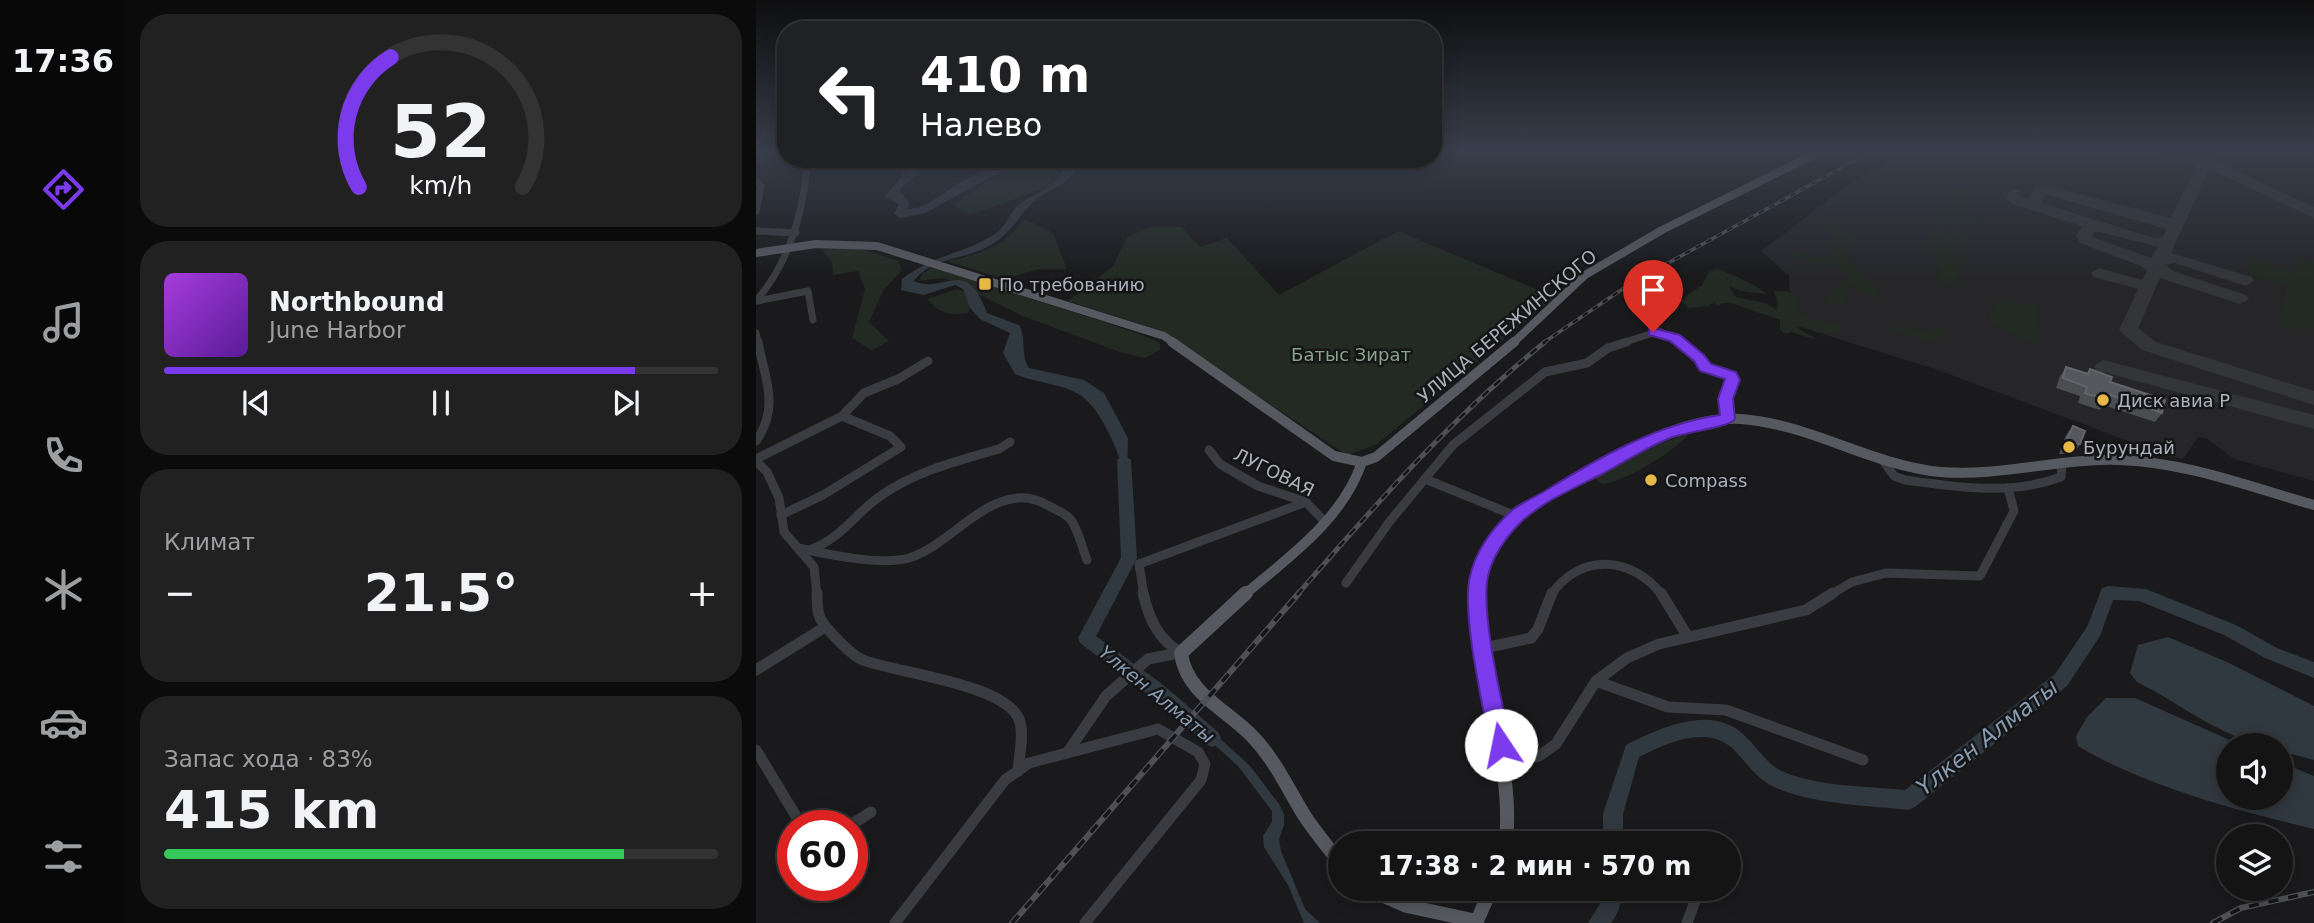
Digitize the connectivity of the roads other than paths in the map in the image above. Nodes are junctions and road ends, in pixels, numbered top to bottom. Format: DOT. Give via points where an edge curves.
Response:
graph roads {
  1 [pos="760,193"];
  2 [pos="802,193"];
  3 [pos="1735,193"];
  4 [pos="756,211"];
  5 [pos="756,231"];
  6 [pos="796,233"];
  7 [pos="791,246"];
  8 [pos="756,253"];
  9 [pos="757,299"];
  10 [pos="813,320"];
  11 [pos="756,333"];
  12 [pos="757,345"];
  13 [pos="928,361"];
  14 [pos="842,416"];
  15 [pos="1728,419"];
  16 [pos="756,440"];
  17 [pos="1010,442"];
  18 [pos="1209,450"];
  19 [pos="1882,459"];
  20 [pos="756,460"];
  21 [pos="1362,462"];
  22 [pos="2062,464"];
  23 [pos="1424,479"];
  24 [pos="2008,488"];
  25 [pos="1306,502"];
  26 [pos="2314,505"];
  27 [pos="780,515"];
  28 [pos="1516,516"];
  29 [pos="1325,522"];
  30 [pos="798,548"];
  31 [pos="812,549"];
  32 [pos="1087,560"];
  33 [pos="1346,583"];
  34 [pos="825,627"];
  35 [pos="1688,637"];
  36 [pos="1483,648"];
  37 [pos="1181,653"];
  38 [pos="757,667"];
  39 [pos="1597,681"];
  40 [pos="756,750"];
  41 [pos="1067,753"];
  42 [pos="1863,760"];
  43 [pos="1505,763"];
  44 [pos="1018,771"];
  45 [pos="792,810"];
  46 [pos="871,812"];
  47 [pos="868,814"];
  48 [pos="1508,831"];
  49 [pos="1328,848"];
  50 [pos="1393,901"];
  51 [pos="1486,901"];
  52 [pos="1695,901"];
  53 [pos="1477,922"];
  54 [pos="895,923"];
  55 [pos="1085,923"];
  56 [pos="1687,923"];
  1 -- 4 [label="street"];
  2 -- 6 [label="street"];
  3 -- 21 [label="main road, УЛИЦА БЕРЕЖИНСКОГО" via="1595,268 1496,359 1376,457"];
  5 -- 6 [label="street"];
  6 -- 7 [label="street"];
  7 -- 8 [label="main road"];
  7 -- 9 [label="street"];
  7 -- 21 [label="main road" via="849,241 877,246 1134,324 1185,348 1334,456"];
  9 -- 10 [label="street" via="808,291"];
  11 -- 12 [label="street"];
  12 -- 16 [label="street" via="771,406 768,424"];
  13 -- 14 [label="street" via="864,393"];
  14 -- 20 [label="street"];
  14 -- 27 [label="street" via="890,436 901,447 823,495"];
  15 -- 19 [label="main road" via="1777,426"];
  15 -- 23 [label="street" via="1725,399 1731,376 1706,367 1675,338 1653,332 1608,348 1587,363 1545,372 1454,445"];
  15 -- 28 [label="main road" via="1664,434"];
  17 -- 31 [label="street" via="920,472 877,498 842,536"];
  18 -- 25 [label="street, ЛУГОВАЯ" via="1220,464 1258,486"];
  19 -- 22 [label="main road" via="1962,473"];
  19 -- 24 [label="street" via="1888,470 1905,480 1983,490"];
  20 -- 27 [label="street" via="779,498"];
  21 -- 29 [label="main road" via="1361,477 1340,509"];
  22 -- 24 [label="street" via="2061,477 2050,482"];
  22 -- 26 [label="main road" via="2151,463"];
  23 -- 28 [label="street"];
  23 -- 33 [label="street"];
  24 -- 35 [label="street" via="2014,510 1980,576 1886,573 1852,582 1806,610"];
  25 -- 29 [label="street, ЛУГОВАЯ"];
  25 -- 37 [label="street" via="1139,564 1151,620 1164,643"];
  27 -- 30 [label="street" via="783,532"];
  28 -- 36 [label="main road" via="1490,545 1479,577"];
  29 -- 37 [label="main road"];
  30 -- 31 [label="street"];
  30 -- 34 [label="street" via="814,567 819,614"];
  31 -- 32 [label="street" via="848,558 907,559 985,509 1024,495 1071,519"];
  34 -- 38 [label="street"];
  34 -- 44 [label="street" via="860,660 991,696 1010,708 1020,722"];
  35 -- 36 [label="street" via="1652,582 1621,564 1594,561 1552,591 1535,634 1525,641"];
  35 -- 39 [label="street" via="1627,658"];
  36 -- 43 [label="main road"];
  37 -- 41 [label="street" via="1148,659 1106,696"];
  37 -- 49 [label="main road" via="1184,671 1195,686 1263,748"];
  39 -- 42 [label="street" via="1668,707 1726,709"];
  39 -- 43 [label="street" via="1556,744 1539,756"];
  40 -- 45 [label="street"];
  41 -- 44 [label="street" via="1029,763"];
  41 -- 55 [label="street" via="1158,729 1198,752 1205,764 1201,780"];
  43 -- 48 [label="main road"];
  44 -- 54 [label="street" via="1005,780"];
  46 -- 47 [label="street"];
  50 -- 53 [label="main road"];
  51 -- 53 [label="main road"];
  52 -- 56 [label="street"];
}
